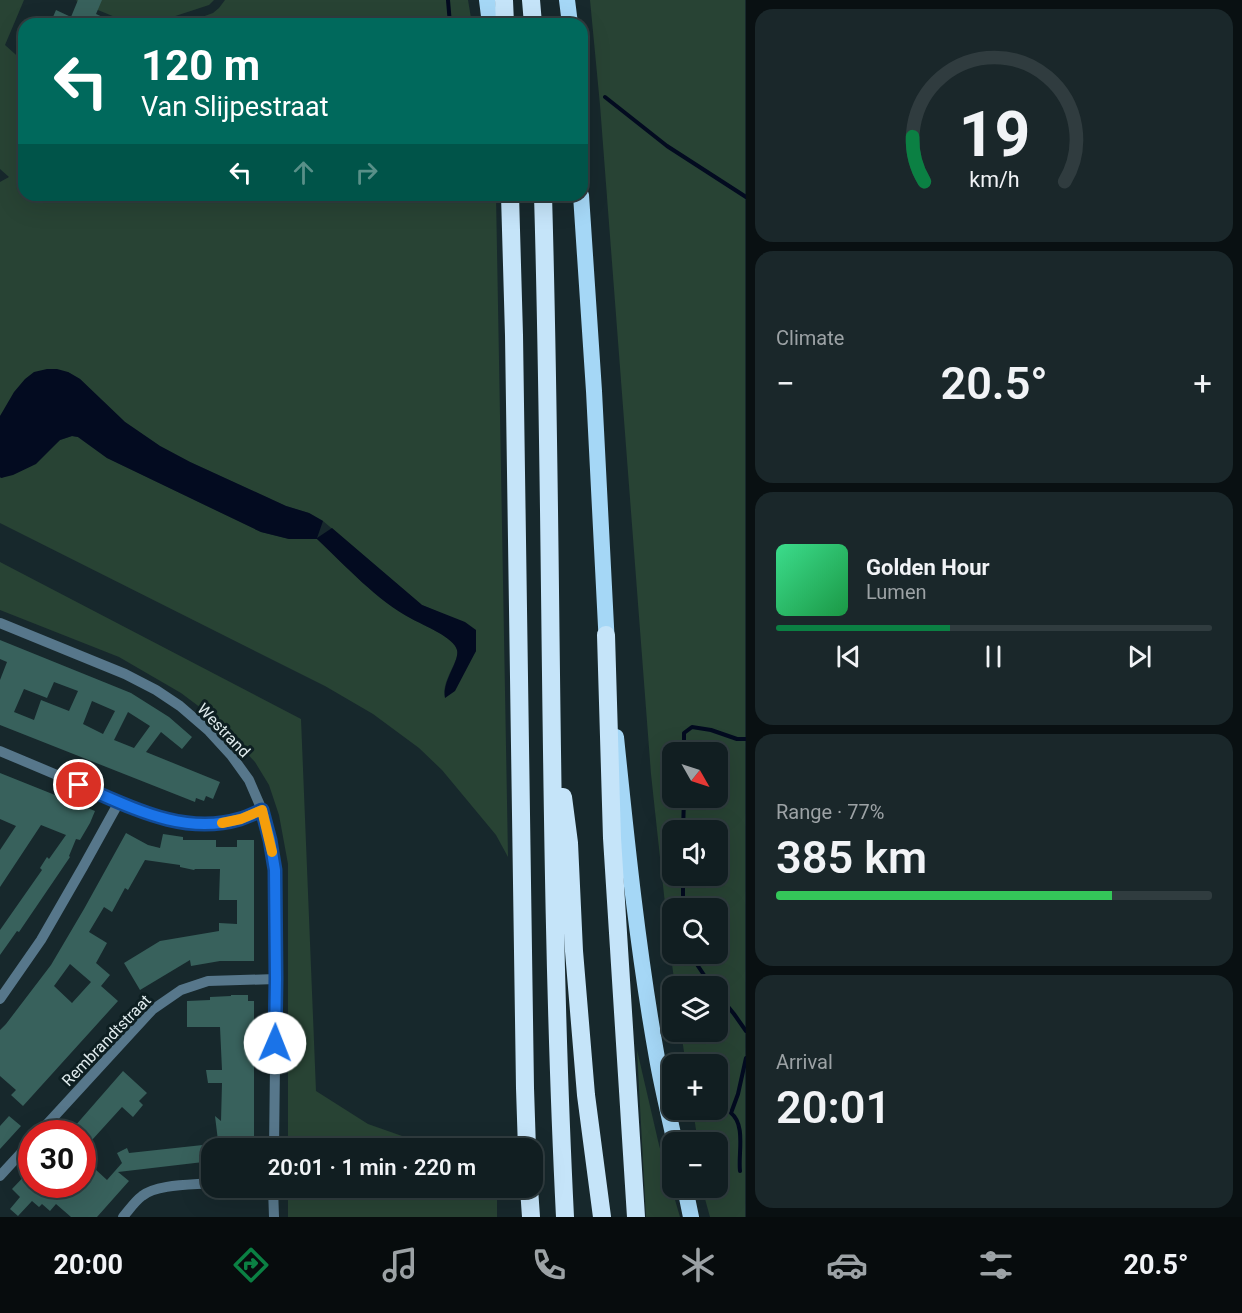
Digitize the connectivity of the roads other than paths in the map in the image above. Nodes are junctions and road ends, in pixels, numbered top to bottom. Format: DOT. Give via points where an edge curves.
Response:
graph roads {
  1 [pos="488,0"];
  2 [pos="504,0"];
  3 [pos="531,0"];
  4 [pos="567,0"];
  5 [pos="490,18"];
  6 [pos="505,18"];
  7 [pos="532,18"];
  8 [pos="569,18"];
  9 [pos="510,201"];
  10 [pos="543,201"];
  11 [pos="581,201"];
  12 [pos="0,623"];
  13 [pos="606,635"];
  14 [pos="552,706"];
  15 [pos="0,751"];
  16 [pos="119,802"];
  17 [pos="262,810"];
  18 [pos="276,979"];
  19 [pos="0,999"];
  20 [pos="51,1120"];
  21 [pos="673,1132"];
  22 [pos="274,1138"];
  23 [pos="527,1138"];
  24 [pos="18,1156"];
  25 [pos="0,1176"];
  26 [pos="201,1184"];
  27 [pos="273,1198"];
  28 [pos="530,1198"];
  29 [pos="687,1198"];
  30 [pos="123,1217"];
  31 [pos="274,1217"];
  32 [pos="531,1217"];
  33 [pos="565,1217"];
  34 [pos="602,1217"];
  35 [pos="636,1217"];
  36 [pos="691,1217"];
  1 -- 5 [label="highway"];
  2 -- 6 [label="highway"];
  3 -- 7 [label="highway"];
  4 -- 8 [label="highway"];
  9 -- 23 [label="highway"];
  10 -- 14 [label="highway"];
  11 -- 13 [label="highway"];
  12 -- 17 [label="street, Westrand" via="125,674 180,706 231,755 249,780"];
  13 -- 21 [label="highway" via="639,944"];
  13 -- 35 [label="highway" via="612,838"];
  14 -- 33 [label="highway"];
  14 -- 34 [label="highway" via="569,843 586,1095"];
  15 -- 16 [label="street"];
  16 -- 17 [label="street" via="174,822 195,824 241,819"];
  16 -- 19 [label="street" via="40,940"];
  17 -- 18 [label="street, Westrand" via="275,870"];
  18 -- 20 [label="street, Rembrandtstraat" via="208,981 181,990 152,1010"];
  18 -- 22 [label="street, Westrand"];
  24 -- 25 [label="street"];
  26 -- 30 [label="street" via="154,1190 142,1196"];
  27 -- 31 [label="street"];
  28 -- 32 [label="highway"];
  29 -- 36 [label="highway"];
}
